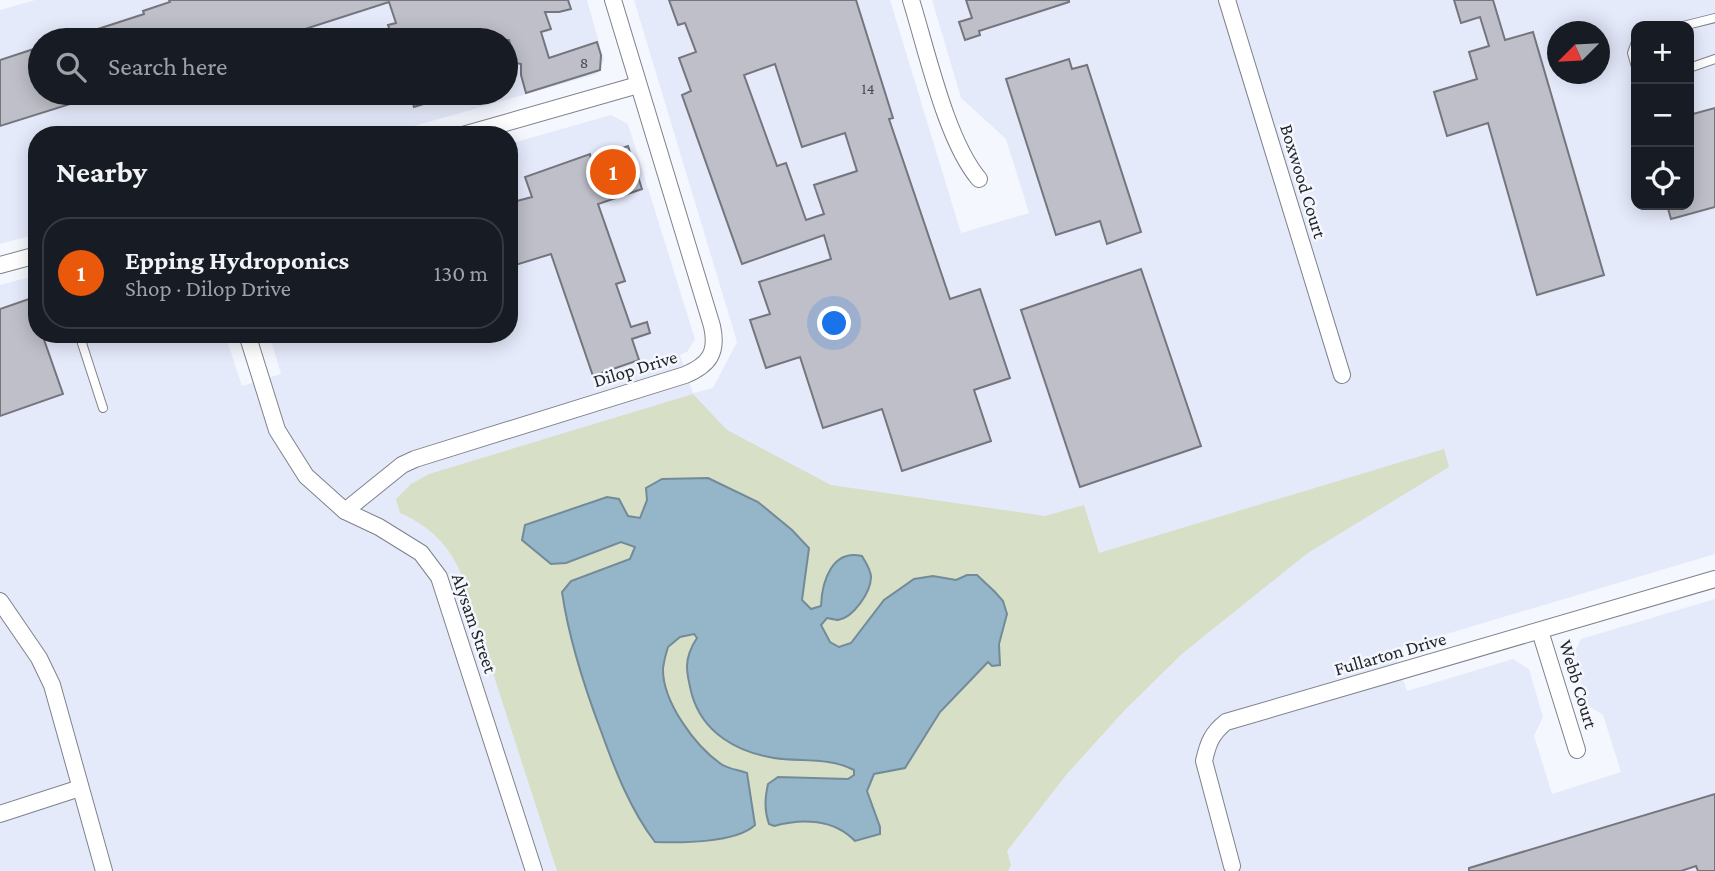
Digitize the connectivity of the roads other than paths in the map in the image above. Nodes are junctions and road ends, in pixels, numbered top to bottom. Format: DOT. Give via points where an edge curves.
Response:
graph roads {
  1 [pos="613,0"];
  2 [pos="911,0"];
  3 [pos="1227,0"];
  4 [pos="1715,18"];
  5 [pos="1694,23"];
  6 [pos="1715,60"];
  7 [pos="1694,66"];
  8 [pos="638,85"];
  9 [pos="494,126"];
  10 [pos="979,179"];
  11 [pos="28,257"];
  12 [pos="0,265"];
  13 [pos="82,343"];
  14 [pos="250,343"];
  15 [pos="1342,375"];
  16 [pos="103,408"];
  17 [pos="345,511"];
  18 [pos="1715,579"];
  19 [pos="0,601"];
  20 [pos="1540,631"];
  21 [pos="1577,750"];
  22 [pos="80,788"];
  23 [pos="0,814"];
  24 [pos="1232,866"];
  25 [pos="104,871"];
  26 [pos="534,871"];
  1 -- 8 [label="street, Dilop Drive"];
  2 -- 10 [label="street" via="956,141"];
  3 -- 15 [label="street, Boxwood Court"];
  4 -- 5 [label="lane"];
  6 -- 7 [label="lane"];
  8 -- 9 [label="street"];
  8 -- 17 [label="street, Dilop Drive" via="712,326 714,346 706,364 685,375 415,458"];
  11 -- 12 [label="street"];
  13 -- 16 [label="lane"];
  14 -- 17 [label="street, Alysam Street" via="277,430 306,476"];
  17 -- 26 [label="street, Alysam Street" via="421,553 439,577"];
  18 -- 20 [label="street, Fullarton Drive"];
  19 -- 22 [label="street" via="52,685"];
  20 -- 21 [label="street, Webb Court"];
  20 -- 24 [label="street, Fullarton Drive" via="1226,722 1214,732 1204,761"];
  22 -- 23 [label="street"];
  22 -- 25 [label="street"];
}
